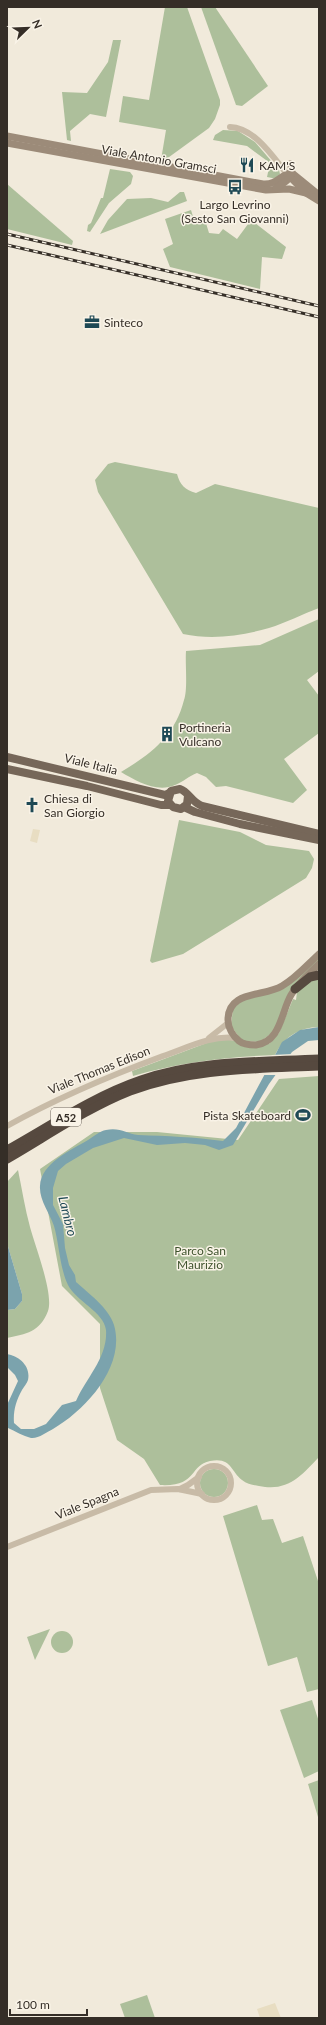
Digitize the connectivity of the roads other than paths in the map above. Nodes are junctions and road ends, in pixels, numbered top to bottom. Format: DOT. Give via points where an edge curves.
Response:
graph roads {
  1 [pos="230,127"];
  2 [pos="7,136"];
  3 [pos="7,143"];
  4 [pos="290,164"];
  5 [pos="290,175"];
  6 [pos="266,190"];
  7 [pos="306,193"];
  8 [pos="319,194"];
  9 [pos="319,201"];
  10 [pos="7,757"];
  11 [pos="7,769"];
  12 [pos="169,793"];
  13 [pos="188,796"];
  14 [pos="170,805"];
  15 [pos="184,807"];
  16 [pos="319,834"];
  17 [pos="305,839"];
  18 [pos="319,840"];
  19 [pos="319,844"];
  20 [pos="319,954"];
  21 [pos="319,964"];
  22 [pos="319,975"];
  23 [pos="295,989"];
  24 [pos="228,1023"];
  25 [pos="236,1038"];
  26 [pos="203,1041"];
  27 [pos="319,1055"];
  28 [pos="319,1059"];
  29 [pos="292,1062"];
  30 [pos="260,1064"];
  31 [pos="319,1068"];
  32 [pos="132,1087"];
  33 [pos="7,1126"];
  34 [pos="7,1150"];
  35 [pos="7,1159"];
  36 [pos="199,1477"];
  37 [pos="178,1490"];
  38 [pos="202,1494"];
  39 [pos="7,1548"];
  1 -- 5 [label="street" via="241,129 259,142"];
  2 -- 5 [label="main road, Viale Antonio Gramsci" via="263,184 274,183"];
  3 -- 6 [label="main road, Viale Antonio Gramsci"];
  4 -- 5 [label="main road"];
  5 -- 6 [label="main road" via="277,187"];
  5 -- 7 [label="main road, Viale Antonio Gramsci"];
  5 -- 8 [label="main road"];
  6 -- 7 [label="main road, Viale Antonio Gramsci" via="289,188"];
  7 -- 9 [label="main road, Viale Antonio Gramsci"];
  10 -- 12 [label="main road, Viale Italia" via="165,795"];
  11 -- 14 [label="main road, Viale Italia"];
  12 -- 13 [label="main road, Viale Italia" via="180,788"];
  12 -- 14 [label="main road"];
  13 -- 15 [label="main road" via="188,802"];
  13 -- 16 [label="main road, Viale Italia" via="202,806"];
  14 -- 15 [label="main road, Viale Italia" via="177,809"];
  15 -- 17 [label="main road, Viale Italia" via="240,824"];
  17 -- 18 [label="main road, Viale Italia"];
  17 -- 19 [label="main road"];
  20 -- 24 [label="main road" via="281,987 237,1001 230,1010"];
  21 -- 23 [label="main road"];
  22 -- 23 [label="highway" via="305,980"];
  23 -- 25 [label="main road" via="272,1037 254,1045"];
  24 -- 25 [label="main road"];
  24 -- 26 [label="street, Viale Thomas Edison" via="215,1035"];
  25 -- 26 [label="street, Viale Thomas Edison" via="224,1037"];
  26 -- 33 [label="street, Viale Thomas Edison" via="50,1102"];
  27 -- 29 [label="highway"];
  28 -- 29 [label="highway, A52"];
  29 -- 30 [label="highway, A52"];
  29 -- 31 [label="highway"];
  30 -- 32 [label="highway, A52" via="192,1074"];
  30 -- 32 [label="highway, A52" via="225,1064 178,1070"];
  32 -- 34 [label="highway, A52" via="94,1101"];
  32 -- 35 [label="highway, A52"];
  36 -- 37 [label="street, Viale Spagna"];
  36 -- 38 [label="street" via="198,1485"];
  36 -- 38 [label="street" via="207,1468 217,1466 227,1472 231,1481 229,1492 220,1499 208,1498"];
  37 -- 38 [label="street, Viale Spagna"];
  37 -- 39 [label="street, Viale Spagna" via="144,1492"];
}
